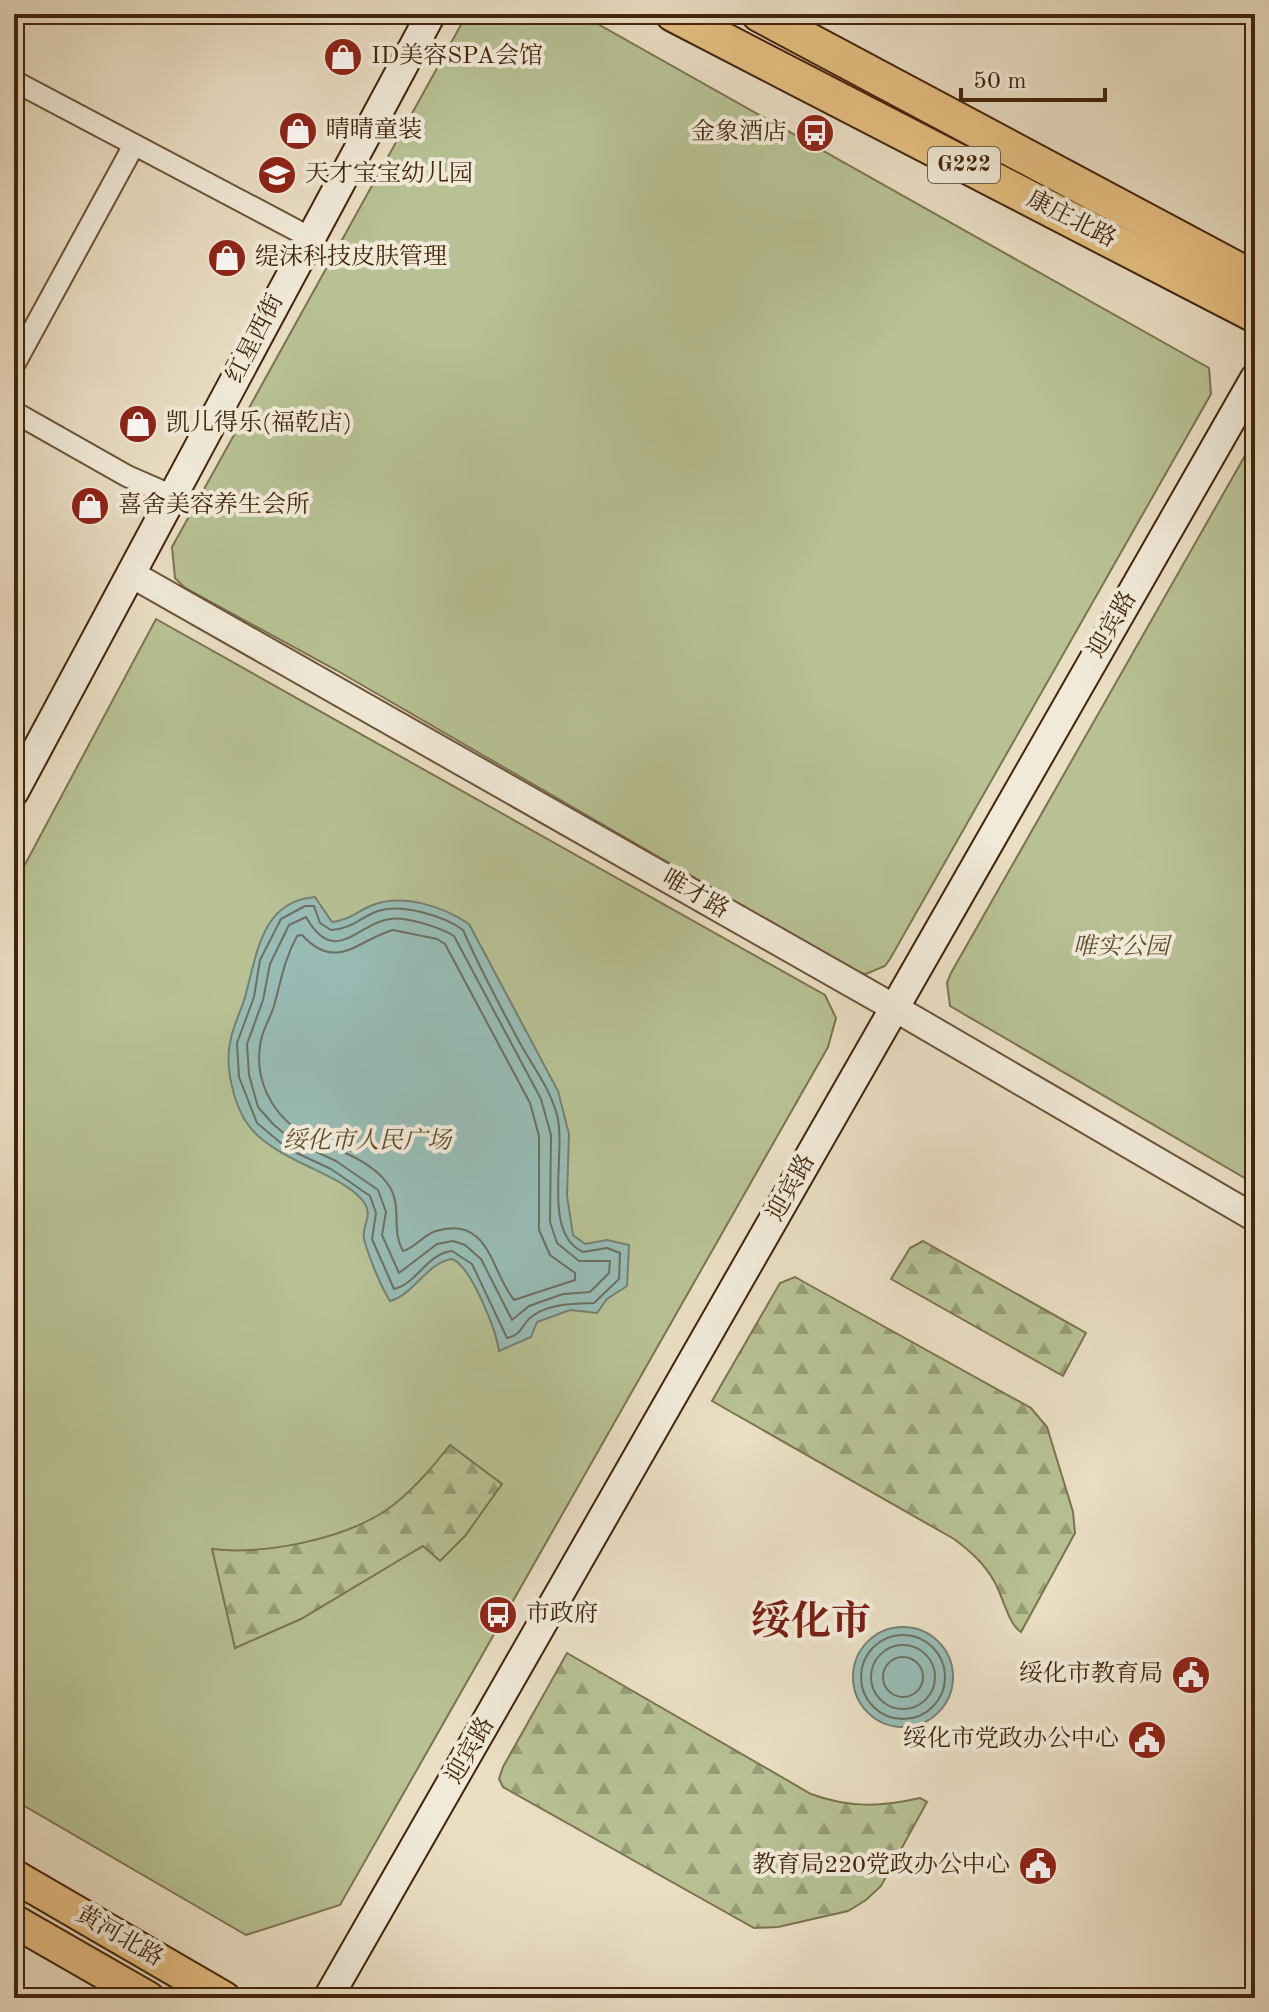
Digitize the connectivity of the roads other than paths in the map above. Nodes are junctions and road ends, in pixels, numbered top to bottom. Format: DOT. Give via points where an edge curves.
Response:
graph roads {
  1 [pos="431,14"];
  2 [pos="673,14"];
  3 [pos="759,14"];
  4 [pos="19,83"];
  5 [pos="14,104"];
  6 [pos="134,145"];
  7 [pos="309,237"];
  8 [pos="1255,279"];
  9 [pos="1255,315"];
  10 [pos="14,365"];
  11 [pos="1255,378"];
  12 [pos="14,412"];
  13 [pos="175,497"];
  14 [pos="133,575"];
  15 [pos="14,792"];
  16 [pos="893,1007"];
  17 [pos="1255,1218"];
  18 [pos="14,1876"];
  19 [pos="14,1921"];
  20 [pos="148,1998"];
  21 [pos="224,1998"];
  22 [pos="328,1998"];
  1 -- 7 [label="main road, 红星西街"];
  2 -- 9 [label="highway, 康庄北路 / G222"];
  3 -- 8 [label="highway, 康庄北路 / G222"];
  4 -- 5 [label="street"];
  4 -- 6 [label="street"];
  6 -- 7 [label="street"];
  6 -- 10 [label="street"];
  7 -- 13 [label="main road, 红星西街"];
  11 -- 16 [label="main road, 迎宾路"];
  12 -- 13 [label="street"];
  13 -- 14 [label="main road, 红星西街"];
  14 -- 15 [label="main road, 红星西街"];
  14 -- 16 [label="street, 唯才路"];
  16 -- 17 [label="street, 唯才路"];
  16 -- 22 [label="main road, 迎宾路"];
  18 -- 21 [label="main road, 黄河北路"];
  19 -- 20 [label="main road, 黄河北路"];
}
